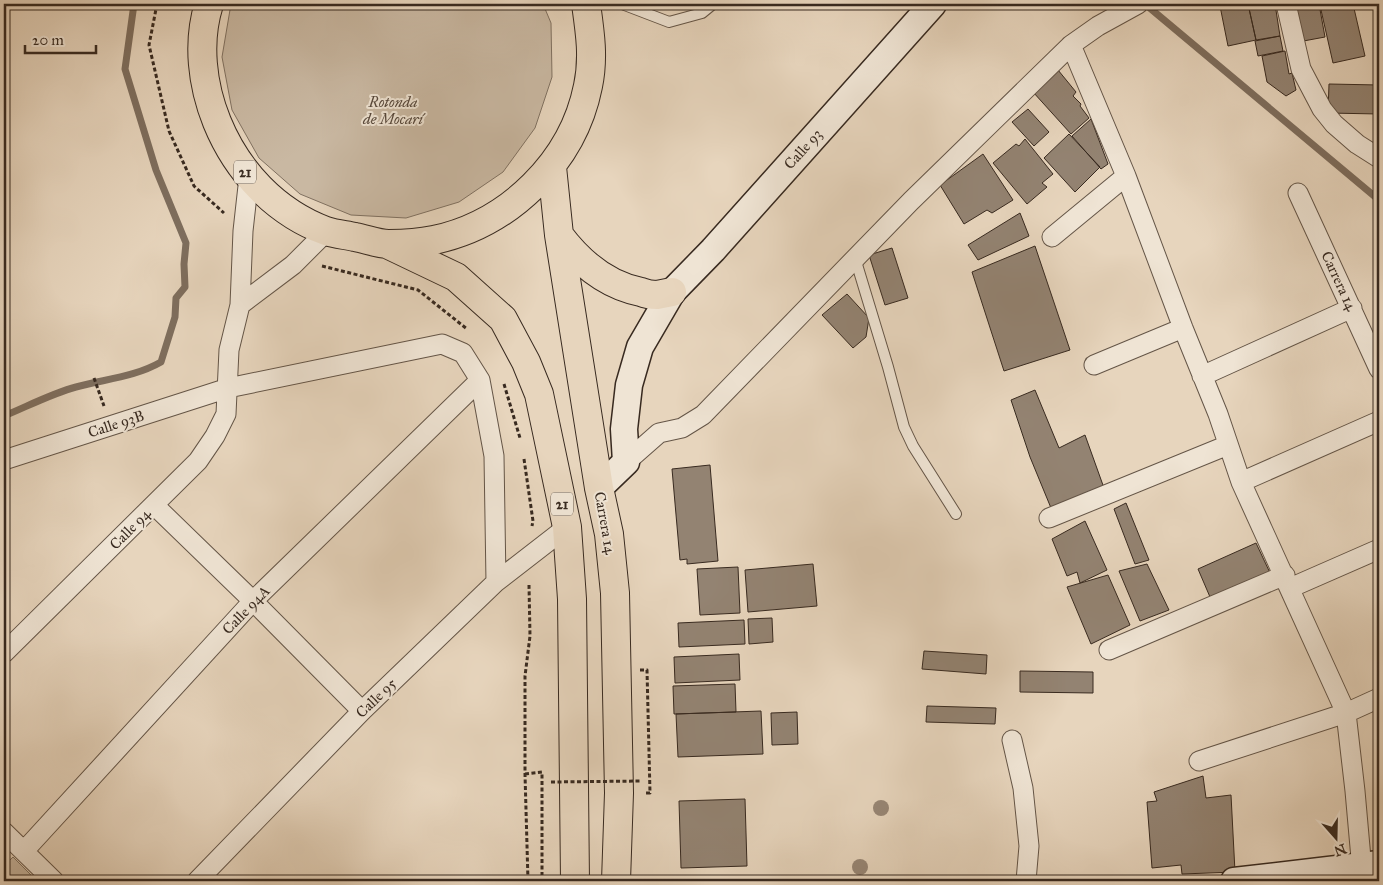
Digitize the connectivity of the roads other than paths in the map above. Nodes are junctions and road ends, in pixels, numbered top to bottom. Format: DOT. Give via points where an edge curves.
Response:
graph roads {
  1 [pos="586,4"];
  2 [pos="622,4"];
  3 [pos="712,4"];
  4 [pos="932,4"];
  5 [pos="1136,4"];
  6 [pos="1286,4"];
  7 [pos="206,9"];
  8 [pos="1070,45"];
  9 [pos="1379,158"];
  10 [pos="552,167"];
  11 [pos="1126,176"];
  12 [pos="249,177"];
  13 [pos="1298,193"];
  14 [pos="327,231"];
  15 [pos="559,235"];
  16 [pos="1052,237"];
  17 [pos="387,244"];
  18 [pos="855,258"];
  19 [pos="672,292"];
  20 [pos="240,305"];
  21 [pos="1352,308"];
  22 [pos="1183,328"];
  23 [pos="1094,365"];
  24 [pos="1379,367"];
  25 [pos="1202,376"];
  26 [pos="480,380"];
  27 [pos="228,388"];
  28 [pos="1379,421"];
  29 [pos="1228,445"];
  30 [pos="4,460"];
  31 [pos="626,462"];
  32 [pos="1241,482"];
  33 [pos="599,488"];
  34 [pos="154,505"];
  35 [pos="956,514"];
  36 [pos="1049,518"];
  37 [pos="567,527"];
  38 [pos="1379,549"];
  39 [pos="496,582"];
  40 [pos="1287,582"];
  41 [pos="253,601"];
  42 [pos="1109,650"];
  43 [pos="4,654"];
  44 [pos="1379,698"];
  45 [pos="362,711"];
  46 [pos="1346,713"];
  47 [pos="1012,740"];
  48 [pos="1199,761"];
  49 [pos="4,832"];
  50 [pos="24,851"];
  51 [pos="1368,870"];
  52 [pos="54,881"];
  53 [pos="197,881"];
  54 [pos="575,881"];
  55 [pos="616,881"];
  56 [pos="1026,881"];
  57 [pos="1234,881"];
  1 -- 10 [label="highway, 21" via="592,42 588,86 574,129"];
  2 -- 3 [label="lane" via="669,22 702,13"];
  4 -- 19 [label="street, Calle 93"];
  5 -- 8 [label="street"];
  6 -- 9 [label="street" via="1301,70 1322,109 1357,144"];
  7 -- 12 [label="highway, 21" via="202,61 209,103 225,142"];
  8 -- 11 [label="street"];
  8 -- 18 [label="street"];
  10 -- 15 [label="highway, Carrera 14"];
  10 -- 17 [label="highway, 21" via="518,201 478,226 434,240"];
  11 -- 16 [label="street"];
  11 -- 22 [label="street"];
  12 -- 14 [label="highway, 21" via="278,204"];
  12 -- 20 [label="street, Calle 94"];
  13 -- 21 [label="street, Carrera 14"];
  14 -- 17 [label="highway, 21"];
  14 -- 20 [label="street" via="293,264"];
  15 -- 19 [label="highway" via="590,270 610,282 632,291 655,295"];
  15 -- 33 [label="highway, Carrera 14"];
  17 -- 37 [label="highway, 21" via="456,277 503,319 526,362 538,394"];
  18 -- 31 [label="street" via="703,415 682,428 659,434"];
  18 -- 35 [label="lane" via="904,427"];
  19 -- 31 [label="street, Calle 93" via="640,347 629,385 624,429"];
  20 -- 27 [label="street, Calle 94" via="229,350"];
  21 -- 24 [label="street, Carrera 14"];
  21 -- 25 [label="street"];
  22 -- 23 [label="street"];
  22 -- 25 [label="street"];
  25 -- 29 [label="street"];
  26 -- 27 [label="street, Calle 93B" via="463,353 442,344"];
  26 -- 39 [label="street" via="494,456"];
  26 -- 41 [label="street, Calle 94A"];
  27 -- 30 [label="street, Calle 93B"];
  27 -- 34 [label="street, Calle 94" via="226,414 215,436 198,461"];
  28 -- 32 [label="street"];
  29 -- 32 [label="street"];
  29 -- 36 [label="street"];
  31 -- 33 [label="street"];
  32 -- 40 [label="street"];
  33 -- 55 [label="highway, Carrera 14" via="609,534 615,594 619,793"];
  34 -- 41 [label="street"];
  34 -- 43 [label="street, Calle 94"];
  37 -- 39 [label="street, Calle 95"];
  37 -- 54 [label="highway, 21" via="572,599"];
  38 -- 40 [label="street"];
  39 -- 45 [label="street, Calle 95"];
  40 -- 42 [label="street"];
  40 -- 46 [label="street"];
  41 -- 45 [label="street"];
  41 -- 50 [label="street, Calle 94A"];
  44 -- 46 [label="street"];
  45 -- 53 [label="street, Calle 95"];
  46 -- 48 [label="street"];
  46 -- 51 [label="street"];
  47 -- 56 [label="street" via="1023,788 1029,846"];
  49 -- 50 [label="street"];
  50 -- 52 [label="street"];
  51 -- 57 [label="street"];
}
